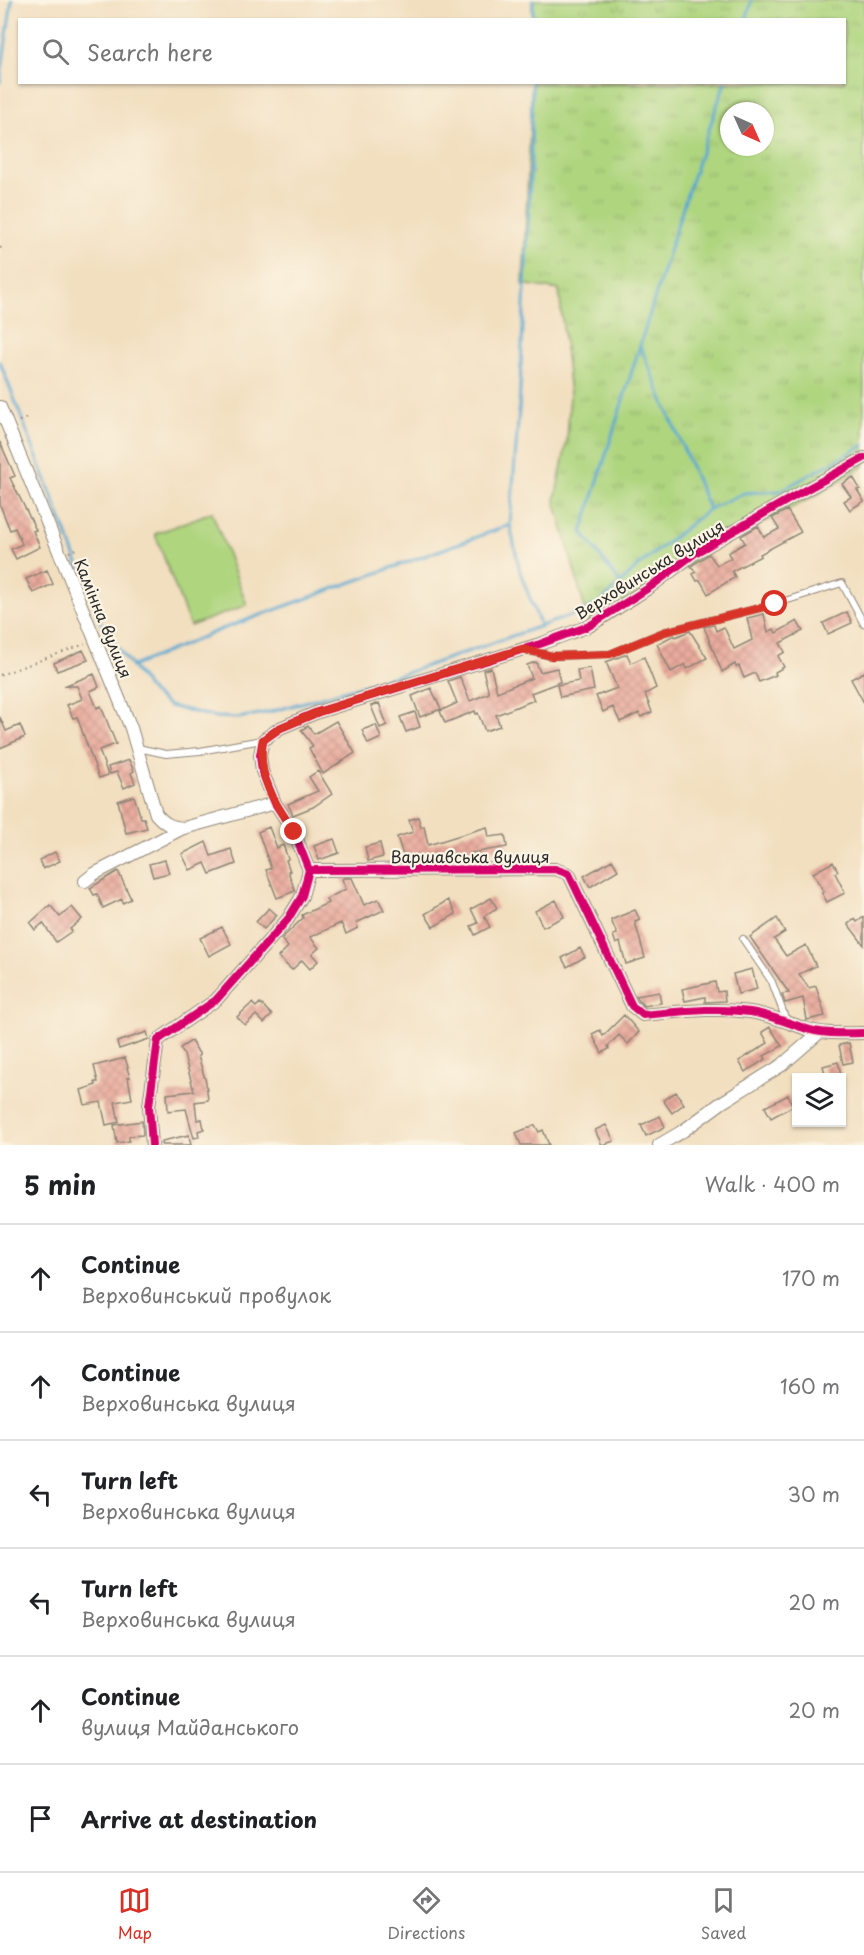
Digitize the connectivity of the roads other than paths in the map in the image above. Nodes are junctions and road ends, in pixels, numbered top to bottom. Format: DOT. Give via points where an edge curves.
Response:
graph roads {
  1 [pos="0,407"];
  2 [pos="864,458"];
  3 [pos="864,624"];
  4 [pos="522,649"];
  5 [pos="263,740"];
  6 [pos="138,748"];
  7 [pos="275,803"];
  8 [pos="184,828"];
  9 [pos="309,870"];
  10 [pos="84,881"];
  11 [pos="743,939"];
  12 [pos="786,1021"];
  13 [pos="820,1032"];
  14 [pos="864,1033"];
  15 [pos="676,1141"];
  16 [pos="152,1145"];
  17 [pos="659,1145"];
  1 -- 6 [label="street, Камінна вулиця"];
  2 -- 4 [label="street, Верховинська вулиця" via="695,553 589,626"];
  3 -- 4 [label="lane" via="842,582 775,604 664,632 610,654 552,656"];
  4 -- 5 [label="street, Верховинська вулиця" via="318,712"];
  5 -- 6 [label="lane" via="166,754"];
  5 -- 7 [label="street" via="262,771"];
  6 -- 8 [label="street, Камінна вулиця" via="156,814 164,824"];
  7 -- 8 [label="street"];
  7 -- 9 [label="street" via="294,832"];
  8 -- 10 [label="street"];
  9 -- 12 [label="street, Варшавська вулиця" via="555,869 569,874 632,1006 643,1015 720,1008"];
  9 -- 16 [label="street" via="302,896 288,919 254,960 216,1000 158,1040 149,1106"];
  11 -- 12 [label="lane" via="772,981"];
  12 -- 13 [label="street, Варшавська вулиця"];
  13 -- 14 [label="street, Варшавська вулиця"];
  13 -- 15 [label="street" via="782,1065 721,1103"];
  15 -- 17 [label="street"];
}
